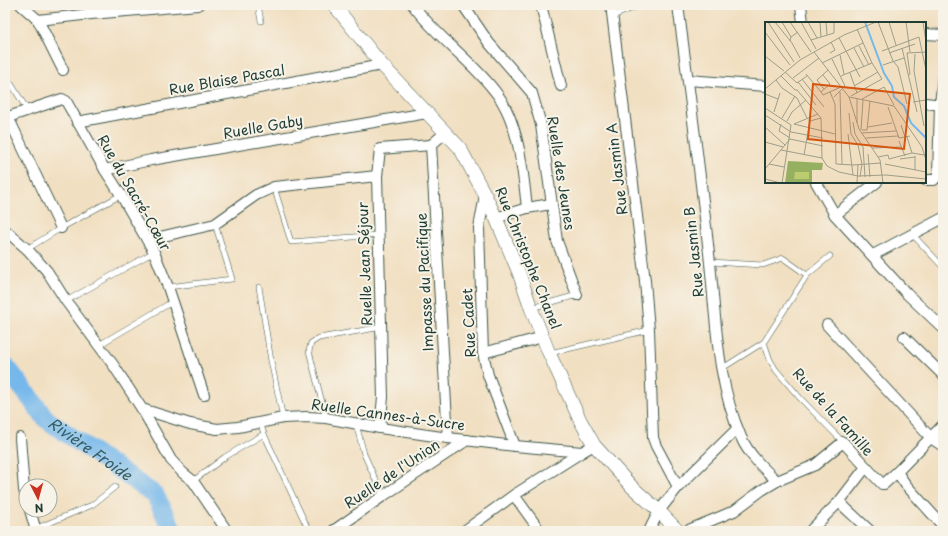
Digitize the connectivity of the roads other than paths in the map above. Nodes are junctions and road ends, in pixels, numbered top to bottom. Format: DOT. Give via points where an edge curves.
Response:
graph roads {
  1 [pos="21,5"];
  2 [pos="84,5"];
  3 [pos="198,5"];
  4 [pos="258,5"];
  5 [pos="334,5"];
  6 [pos="413,5"];
  7 [pos="463,5"];
  8 [pos="541,5"];
  9 [pos="611,5"];
  10 [pos="641,5"];
  11 [pos="678,5"];
  12 [pos="801,5"];
  13 [pos="143,8"];
  14 [pos="91,14"];
  15 [pos="613,16"];
  16 [pos="38,20"];
  17 [pos="261,21"];
  18 [pos="803,22"];
  19 [pos="926,34"];
  20 [pos="943,35"];
  21 [pos="382,65"];
  22 [pos="63,70"];
  23 [pos="5,74"];
  24 [pos="943,76"];
  25 [pos="688,80"];
  26 [pos="561,86"];
  27 [pos="765,86"];
  28 [pos="926,103"];
  29 [pos="942,105"];
  30 [pos="28,111"];
  31 [pos="427,113"];
  32 [pos="7,118"];
  33 [pos="77,122"];
  34 [pos="446,132"];
  35 [pos="431,145"];
  36 [pos="105,170"];
  37 [pos="377,176"];
  38 [pos="926,180"];
  39 [pos="817,183"];
  40 [pos="876,183"];
  41 [pos="274,187"];
  42 [pos="121,195"];
  43 [pos="485,195"];
  44 [pos="551,204"];
  45 [pos="527,208"];
  46 [pos="836,215"];
  47 [pos="496,218"];
  48 [pos="943,218"];
  49 [pos="215,224"];
  50 [pos="61,228"];
  51 [pos="5,230"];
  52 [pos="912,234"];
  53 [pos="378,235"];
  54 [pos="147,240"];
  55 [pos="27,249"];
  56 [pos="154,252"];
  57 [pos="873,255"];
  58 [pos="830,256"];
  59 [pos="710,262"];
  60 [pos="943,267"];
  61 [pos="807,275"];
  62 [pos="168,287"];
  63 [pos="259,287"];
  64 [pos="577,295"];
  65 [pos="66,301"];
  66 [pos="172,302"];
  67 [pos="530,308"];
  68 [pos="827,325"];
  69 [pos="382,327"];
  70 [pos="943,328"];
  71 [pos="649,330"];
  72 [pos="543,337"];
  73 [pos="904,337"];
  74 [pos="764,342"];
  75 [pos="99,345"];
  76 [pos="483,353"];
  77 [pos="549,353"];
  78 [pos="721,369"];
  79 [pos="943,375"];
  80 [pos="204,395"];
  81 [pos="142,409"];
  82 [pos="283,418"];
  83 [pos="326,418"];
  84 [pos="260,422"];
  85 [pos="356,424"];
  86 [pos="943,424"];
  87 [pos="380,428"];
  88 [pos="738,428"];
  89 [pos="264,434"];
  90 [pos="20,438"];
  91 [pos="448,438"];
  92 [pos="931,438"];
  93 [pos="467,440"];
  94 [pos="843,442"];
  95 [pos="515,446"];
  96 [pos="943,446"];
  97 [pos="588,449"];
  98 [pos="866,467"];
  99 [pos="898,472"];
  100 [pos="23,478"];
  101 [pos="193,481"];
  102 [pos="777,481"];
  103 [pos="115,487"];
  104 [pos="678,487"];
  105 [pos="514,495"];
  106 [pos="383,496"];
  107 [pos="839,502"];
  108 [pos="659,511"];
  109 [pos="32,518"];
  110 [pos="943,526"];
  111 [pos="34,530"];
  112 [pos="228,531"];
  113 [pos="309,531"];
  114 [pos="333,531"];
  115 [pos="464,531"];
  116 [pos="540,531"];
  117 [pos="649,531"];
  118 [pos="678,531"];
  119 [pos="686,531"];
  120 [pos="810,531"];
  121 [pos="870,531"];
  1 -- 16 [label="street"];
  2 -- 14 [label="lane"];
  3 -- 13 [label="street"];
  4 -- 17 [label="lane"];
  5 -- 21 [label="street, Rue Christophe Chanel"];
  6 -- 45 [label="street" via="438,35 498,94 514,129 522,164"];
  7 -- 44 [label="street, Ruelle des Jeunes" via="489,43 532,93 541,125"];
  8 -- 26 [label="street"];
  9 -- 15 [label="street, Rue Jasmin A"];
  10 -- 15 [label="lane"];
  11 -- 25 [label="street, Rue Jasmin B"];
  12 -- 18 [label="street"];
  13 -- 14 [label="street"];
  14 -- 16 [label="street"];
  15 -- 71 [label="street, Rue Jasmin A"];
  16 -- 22 [label="street"];
  19 -- 20 [label="street"];
  21 -- 31 [label="street, Rue Christophe Chanel"];
  21 -- 33 [label="street, Rue Blaise Pascal"];
  23 -- 30 [label="lane"];
  24 -- 29 [label="street"];
  25 -- 27 [label="street"];
  25 -- 59 [label="street, Rue Jasmin B"];
  28 -- 29 [label="street"];
  29 -- 38 [label="street" via="938,175 934,180"];
  30 -- 32 [label="street"];
  30 -- 33 [label="street, Rue du Sacré-Cœur" via="64,100"];
  31 -- 34 [label="street, Rue Christophe Chanel"];
  31 -- 36 [label="street, Ruelle Gaby"];
  32 -- 50 [label="street"];
  33 -- 36 [label="street, Rue du Sacré-Cœur"];
  34 -- 35 [label="street"];
  34 -- 43 [label="street, Rue Christophe Chanel" via="460,148"];
  35 -- 37 [label="street, Ruelle Jean Séjour" via="380,149"];
  35 -- 91 [label="street, Impasse du Pacifique"];
  36 -- 42 [label="street, Rue du Sacré-Cœur"];
  37 -- 41 [label="street"];
  37 -- 53 [label="street, Ruelle Jean Séjour"];
  39 -- 46 [label="street"];
  40 -- 46 [label="street"];
  41 -- 49 [label="street" via="256,195"];
  41 -- 53 [label="lane" via="291,242"];
  42 -- 50 [label="lane"];
  42 -- 54 [label="street, Rue du Sacré-Cœur"];
  43 -- 47 [label="street, Rue Christophe Chanel"];
  43 -- 76 [label="street, Rue Cadet" via="479,228"];
  44 -- 45 [label="street"];
  44 -- 64 [label="street, Ruelle des Jeunes" via="557,241"];
  45 -- 47 [label="street"];
  46 -- 57 [label="street"];
  47 -- 67 [label="street, Rue Christophe Chanel" via="519,273"];
  48 -- 52 [label="street"];
  49 -- 54 [label="street"];
  49 -- 62 [label="lane" via="232,279"];
  50 -- 55 [label="lane"];
  51 -- 55 [label="street"];
  52 -- 57 [label="street"];
  52 -- 60 [label="lane"];
  53 -- 69 [label="street, Ruelle Jean Séjour"];
  54 -- 56 [label="street, Rue du Sacré-Cœur"];
  55 -- 65 [label="street" via="47,271"];
  56 -- 62 [label="street, Rue du Sacré-Cœur"];
  56 -- 65 [label="lane"];
  57 -- 70 [label="street" via="907,294"];
  58 -- 61 [label="lane"];
  59 -- 61 [label="lane" via="763,265 783,258"];
  59 -- 78 [label="street, Rue Jasmin B"];
  61 -- 74 [label="lane"];
  62 -- 66 [label="street, Rue du Sacré-Cœur"];
  63 -- 82 [label="lane"];
  64 -- 67 [label="lane"];
  65 -- 75 [label="street"];
  66 -- 75 [label="lane"];
  66 -- 80 [label="street, Rue du Sacré-Cœur"];
  67 -- 72 [label="street, Rue Christophe Chanel"];
  68 -- 92 [label="street"];
  69 -- 83 [label="lane" via="319,338 311,342 309,351"];
  69 -- 87 [label="street, Ruelle Jean Séjour" via="383,397"];
  71 -- 77 [label="lane"];
  71 -- 104 [label="street, Rue Jasmin A" via="654,438"];
  72 -- 76 [label="street"];
  72 -- 77 [label="street, Rue Christophe Chanel"];
  73 -- 79 [label="street"];
  74 -- 78 [label="lane"];
  74 -- 94 [label="lane, Rue de la Famille" via="776,370"];
  75 -- 81 [label="street"];
  76 -- 95 [label="street, Rue Cadet" via="488,375"];
  77 -- 97 [label="street, Rue Christophe Chanel" via="580,420"];
  78 -- 88 [label="street, Rue Jasmin B"];
  81 -- 84 [label="street, Ruelle Cannes-à-Sucre" via="190,424 217,429"];
  81 -- 101 [label="street" via="171,460"];
  82 -- 83 [label="street, Ruelle Cannes-à-Sucre"];
  82 -- 84 [label="street, Ruelle Cannes-à-Sucre"];
  83 -- 85 [label="street, Ruelle Cannes-à-Sucre"];
  84 -- 89 [label="lane"];
  85 -- 87 [label="street, Ruelle Cannes-à-Sucre"];
  85 -- 106 [label="lane" via="364,454"];
  86 -- 92 [label="street"];
  87 -- 91 [label="street, Ruelle Cannes-à-Sucre"];
  88 -- 102 [label="street, Rue Jasmin B" via="741,439 760,466"];
  88 -- 104 [label="street"];
  89 -- 101 [label="lane" via="225,457"];
  89 -- 113 [label="lane"];
  90 -- 100 [label="street"];
  91 -- 93 [label="street, Ruelle Cannes-à-Sucre"];
  92 -- 96 [label="street"];
  92 -- 99 [label="street"];
  93 -- 95 [label="street, Ruelle Cannes-à-Sucre"];
  93 -- 106 [label="street, Ruelle de l'Union"];
  94 -- 98 [label="street, Rue de la Famille"];
  94 -- 102 [label="street" via="815,465"];
  95 -- 97 [label="street, Ruelle Cannes-à-Sucre"];
  97 -- 105 [label="street"];
  97 -- 108 [label="street, Rue Christophe Chanel"];
  98 -- 99 [label="street" via="882,484"];
  98 -- 107 [label="street, Rue de la Famille"];
  99 -- 110 [label="street" via="906,485"];
  101 -- 112 [label="street"];
  102 -- 119 [label="street" via="734,511"];
  103 -- 111 [label="lane" via="92,505"];
  104 -- 108 [label="street"];
  105 -- 115 [label="street"];
  105 -- 116 [label="street"];
  106 -- 114 [label="street, Ruelle de l'Union"];
  107 -- 120 [label="street, Rue de la Famille"];
  107 -- 121 [label="street"];
  108 -- 117 [label="street"];
  108 -- 118 [label="street, Rue Christophe Chanel"];
  109 -- 111 [label="street"];
}
